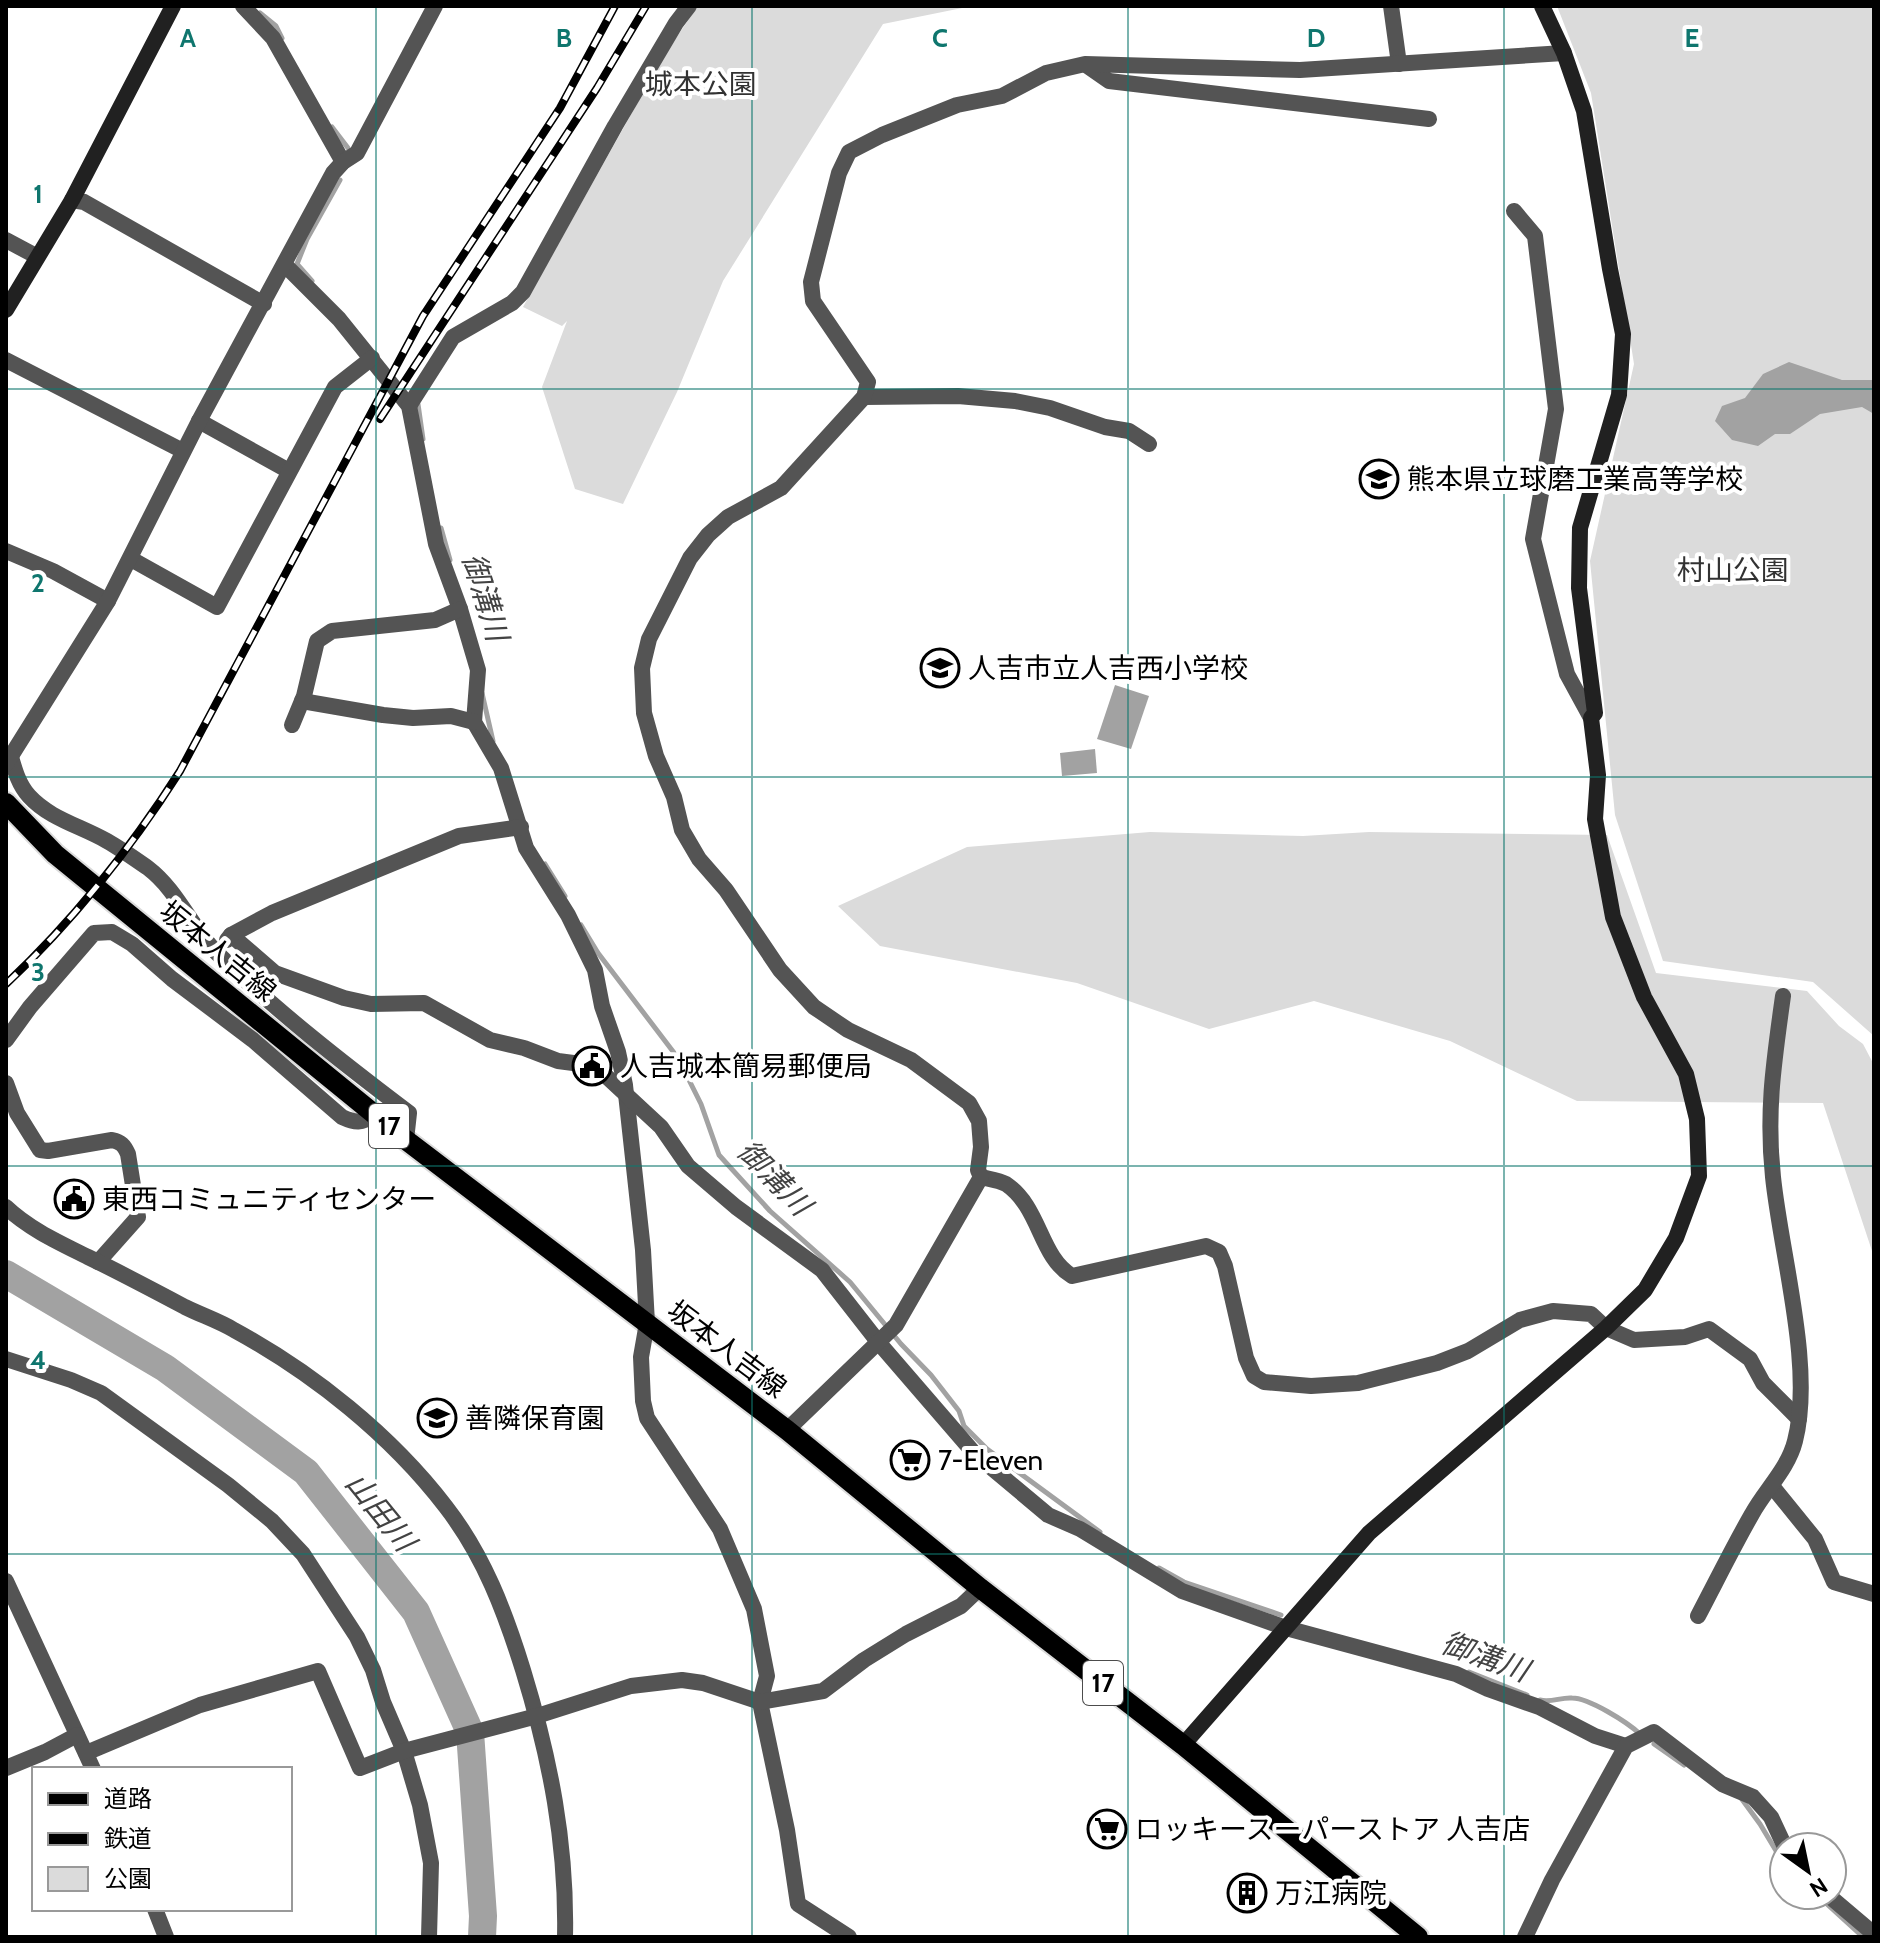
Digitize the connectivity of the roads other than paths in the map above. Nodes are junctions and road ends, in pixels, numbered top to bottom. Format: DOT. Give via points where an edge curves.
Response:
graph roads {
  1 [pos="173,6"];
  2 [pos="243,6"];
  3 [pos="435,6"];
  4 [pos="689,6"];
  5 [pos="1391,6"];
  6 [pos="1542,6"];
  7 [pos="1564,53"];
  8 [pos="1085,64"];
  9 [pos="1399,64"];
  10 [pos="1429,119"];
  11 [pos="343,162"];
  12 [pos="72,200"];
  13 [pos="1514,211"];
  14 [pos="6,240"];
  15 [pos="36,256"];
  16 [pos="285,265"];
  17 [pos="264,304"];
  18 [pos="6,310"];
  19 [pos="372,358"];
  20 [pos="6,360"];
  21 [pos="864,397"];
  22 [pos="409,406"];
  23 [pos="199,421"];
  24 [pos="1149,444"];
  25 [pos="183,451"];
  26 [pos="289,471"];
  27 [pos="6,551"];
  28 [pos="131,559"];
  29 [pos="108,601"];
  30 [pos="460,609"];
  31 [pos="302,701"];
  32 [pos="1591,718"];
  33 [pos="474,722"];
  34 [pos="292,725"];
  35 [pos="9,760"];
  36 [pos="6,803"];
  37 [pos="521,827"];
  38 [pos="231,935"];
  39 [pos="216,952"];
  40 [pos="1783,996"];
  41 [pos="6,1040"];
  42 [pos="6,1083"];
  43 [pos="626,1095"];
  44 [pos="374,1114"];
  45 [pos="406,1140"];
  46 [pos="981,1177"];
  47 [pos="6,1207"];
  48 [pos="98,1262"];
  49 [pos="647,1323"];
  50 [pos="1606,1328"];
  51 [pos="879,1343"];
  52 [pos="6,1359"];
  53 [pos="1799,1419"];
  54 [pos="787,1430"];
  55 [pos="1772,1486"];
  56 [pos="6,1581"];
  57 [pos="980,1588"];
  58 [pos="1874,1594"];
  59 [pos="1698,1616"];
  60 [pos="1286,1628"];
  61 [pos="760,1702"];
  62 [pos="537,1716"];
  63 [pos="77,1735"];
  64 [pos="1183,1745"];
  65 [pos="1626,1746"];
  66 [pos="404,1751"];
  67 [pos="86,1753"];
  68 [pos="92,1767"];
  69 [pos="6,1768"];
  70 [pos="1778,1831"];
  71 [pos="156,1911"];
  72 [pos="1847,1911"];
  73 [pos="1874,1934"];
  74 [pos="166,1937"];
  75 [pos="429,1937"];
  76 [pos="565,1937"];
  77 [pos="849,1937"];
  78 [pos="1418,1937"];
  79 [pos="1525,1937"];
  1 -- 12 [label="street"];
  2 -- 11 [label="street" via="273,38"];
  3 -- 11 [label="street" via="357,153"];
  4 -- 22 [label="street" via="523,292 453,337"];
  5 -- 9 [label="street"];
  6 -- 7 [label="street"];
  7 -- 9 [label="street"];
  7 -- 32 [label="street" via="1584,111 1623,334 1619,395 1580,528 1579,588 1595,713"];
  8 -- 9 [label="street" via="1263,71"];
  8 -- 10 [label="street" via="1109,81"];
  8 -- 21 [label="street" via="1046,73 1002,96 957,105 849,152 811,282 813,301 868,382"];
  11 -- 16 [label="street"];
  12 -- 15 [label="street"];
  12 -- 17 [label="street"];
  13 -- 32 [label="street" via="1535,236 1556,409 1533,539 1567,674"];
  14 -- 15 [label="street"];
  15 -- 18 [label="street"];
  16 -- 17 [label="street"];
  16 -- 19 [label="street"];
  17 -- 23 [label="street"];
  19 -- 22 [label="street"];
  19 -- 26 [label="street" via="335,387"];
  20 -- 25 [label="street"];
  21 -- 24 [label="street" via="1015,401 1129,431"];
  21 -- 46 [label="street" via="781,488 728,517 690,558 649,639 642,668 644,713 682,830 699,859 780,970 814,1007 911,1060 969,1103 979,1121"];
  22 -- 30 [label="street" via="436,544"];
  23 -- 25 [label="street"];
  23 -- 26 [label="street"];
  25 -- 28 [label="street"];
  26 -- 28 [label="street" via="217,607"];
  27 -- 29 [label="street"];
  28 -- 29 [label="street"];
  29 -- 35 [label="street"];
  30 -- 31 [label="street" via="435,620 324,635 317,641"];
  30 -- 33 [label="street" via="478,670"];
  31 -- 33 [label="street" via="383,715 451,716"];
  31 -- 34 [label="street"];
  32 -- 50 [label="street" via="1598,775 1595,819 1613,917 1644,997 1686,1074 1697,1119 1699,1176 1676,1238 1645,1290"];
  33 -- 37 [label="street" via="501,768"];
  35 -- 39 [label="street" via="29,797 151,870"];
  36 -- 44 [label="main road, 坂本人吉線 / 17" via="55,854"];
  37 -- 38 [label="street" via="459,836"];
  37 -- 43 [label="street" via="526,848 595,970"];
  38 -- 39 [label="street"];
  38 -- 43 [label="street" via="275,973 371,1004 424,1003 490,1040 581,1064 606,1076"];
  39 -- 45 [label="street" via="409,1113"];
  40 -- 53 [label="street" via="1769,1120 1800,1375"];
  41 -- 44 [label="street" via="94,933 112,932 253,1040 342,1117 355,1123"];
  42 -- 48 [label="street" via="40,1150 112,1140 125,1147 138,1217"];
  43 -- 49 [label="street"];
  43 -- 51 [label="street" via="661,1127 688,1166 822,1270"];
  44 -- 45 [label="main road, 坂本人吉線 / 17"];
  45 -- 49 [label="main road, 坂本人吉線 / 17"];
  46 -- 50 [label="street" via="1005,1183 1031,1210 1056,1264 1072,1276 1206,1246 1219,1252 1250,1370 1264,1382 1358,1383 1437,1363 1520,1320 1553,1311 1591,1314"];
  46 -- 51 [label="street" via="896,1325"];
  47 -- 48 [label="street"];
  48 -- 62 [label="street" via="234,1329 277,1357 324,1388 415,1471 447,1508 494,1589"];
  49 -- 54 [label="main road, 坂本人吉線 / 17"];
  49 -- 61 [label="street" via="641,1357 647,1418 720,1529 745,1584 767,1676"];
  50 -- 53 [label="street" via="1634,1340 1685,1337 1709,1329 1750,1359 1763,1383"];
  50 -- 60 [label="street" via="1369,1533"];
  51 -- 54 [label="street"];
  51 -- 60 [label="street" via="974,1453 1048,1515 1182,1591"];
  52 -- 66 [label="street" via="101,1393 272,1521 303,1554 357,1637"];
  53 -- 55 [label="street" via="1794,1445"];
  54 -- 57 [label="main road, 坂本人吉線 / 17"];
  55 -- 58 [label="street" via="1815,1539 1834,1582"];
  55 -- 59 [label="street" via="1753,1511"];
  56 -- 63 [label="street"];
  57 -- 61 [label="street" via="953,1611 864,1660 823,1691"];
  57 -- 64 [label="main road, 坂本人吉線 / 17"];
  60 -- 64 [label="street"];
  60 -- 65 [label="street" via="1456,1674"];
  61 -- 62 [label="street" via="682,1680 631,1686"];
  61 -- 77 [label="street" via="798,1904"];
  62 -- 66 [label="street"];
  62 -- 76 [label="street" via="563,1842"];
  63 -- 67 [label="street"];
  63 -- 69 [label="street"];
  64 -- 78 [label="main road, 坂本人吉線 / 17"];
  65 -- 70 [label="street" via="1654,1732 1722,1784 1753,1797"];
  65 -- 79 [label="street"];
  66 -- 67 [label="street" via="360,1768 318,1671 200,1705"];
  66 -- 75 [label="street" via="427,1832"];
  67 -- 68 [label="street"];
  71 -- 74 [label="street"];
  72 -- 73 [label="street"];
}
